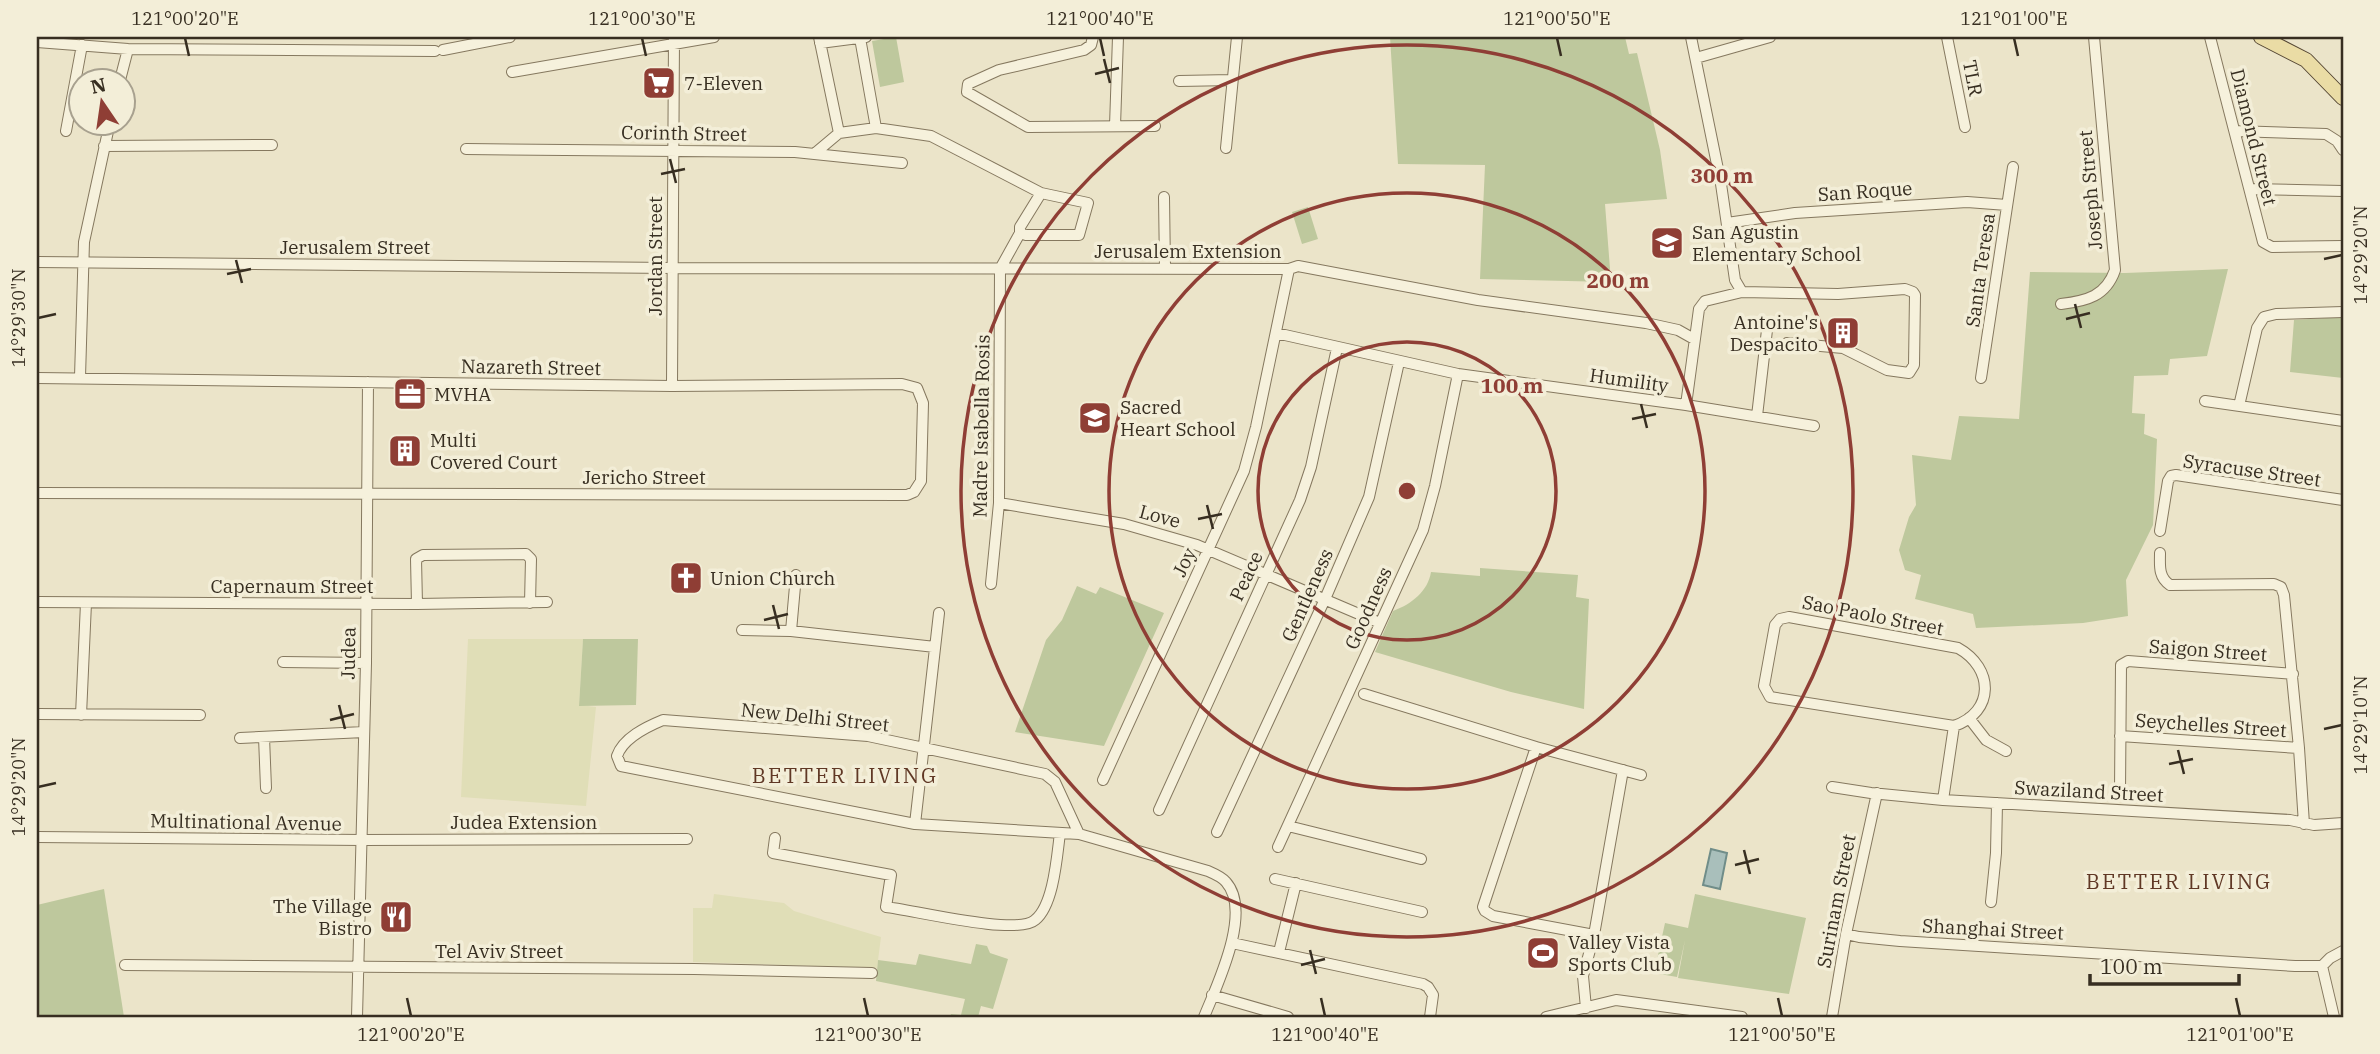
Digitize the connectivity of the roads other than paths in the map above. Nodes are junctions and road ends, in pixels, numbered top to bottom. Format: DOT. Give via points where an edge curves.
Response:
graph roads {
  1 [pos="301,37"];
  2 [pos="390,37"];
  3 [pos="510,37"];
  4 [pos="714,37"];
  5 [pos="866,37"];
  6 [pos="1093,37"];
  7 [pos="1118,37"];
  8 [pos="1237,37"];
  9 [pos="1691,37"];
  10 [pos="1770,37"];
  11 [pos="1947,37"];
  12 [pos="2094,37"];
  13 [pos="2210,37"];
  14 [pos="2261,37"];
  15 [pos="860,38"];
  16 [pos="674,40"];
  17 [pos="820,40"];
  18 [pos="37,42"];
  19 [pos="82,45"];
  20 [pos="128,49"];
  21 [pos="301,50"];
  22 [pos="390,50"];
  23 [pos="1696,58"];
  24 [pos="78,66"];
  25 [pos="124,66"];
  26 [pos="512,72"];
  27 [pos="1232,80"];
  28 [pos="1179,81"];
  29 [pos="2343,98"];
  30 [pos="1115,126"];
  31 [pos="1154,126"];
  32 [pos="1965,127"];
  33 [pos="876,128"];
  34 [pos="2235,131"];
  35 [pos="839,133"];
  36 [pos="106,136"];
  37 [pos="272,145"];
  38 [pos="104,146"];
  39 [pos="1226,148"];
  40 [pos="466,149"];
  41 [pos="673,149"];
  42 [pos="2343,150"];
  43 [pos="814,153"];
  44 [pos="902,163"];
  45 [pos="2013,167"];
  46 [pos="2250,189"];
  47 [pos="2343,191"];
  48 [pos="1041,193"];
  49 [pos="1164,197"];
  50 [pos="2007,205"];
  51 [pos="1727,223"];
  52 [pos="1020,233"];
  53 [pos="2343,246"];
  54 [pos="37,262"];
  55 [pos="82,263"];
  56 [pos="673,268"];
  57 [pos="1000,268"];
  58 [pos="1165,268"];
  59 [pos="1289,269"];
  60 [pos="1742,292"];
  61 [pos="2062,304"];
  62 [pos="2343,312"];
  63 [pos="1767,330"];
  64 [pos="1276,333"];
  65 [pos="1694,339"];
  66 [pos="1787,343"];
  67 [pos="1337,348"];
  68 [pos="1399,362"];
  69 [pos="1458,374"];
  70 [pos="80,377"];
  71 [pos="37,378"];
  72 [pos="1981,378"];
  73 [pos="368,382"];
  74 [pos="672,386"];
  75 [pos="2205,401"];
  76 [pos="1686,405"];
  77 [pos="2239,406"];
  78 [pos="1757,416"];
  79 [pos="2343,421"];
  80 [pos="1814,426"];
  81 [pos="914,492"];
  82 [pos="37,493"];
  83 [pos="368,493"];
  84 [pos="2343,500"];
  85 [pos="999,503"];
  86 [pos="2160,531"];
  87 [pos="1210,549"];
  88 [pos="2160,552"];
  89 [pos="1266,573"];
  90 [pos="796,575"];
  91 [pos="991,583"];
  92 [pos="1325,599"];
  93 [pos="37,602"];
  94 [pos="547,602"];
  95 [pos="86,603"];
  96 [pos="530,603"];
  97 [pos="367,604"];
  98 [pos="417,604"];
  99 [pos="939,613"];
  100 [pos="1380,623"];
  101 [pos="741,630"];
  102 [pos="791,631"];
  103 [pos="935,647"];
  104 [pos="283,662"];
  105 [pos="366,663"];
  106 [pos="2293,674"];
  107 [pos="1364,694"];
  108 [pos="37,714"];
  109 [pos="81,715"];
  110 [pos="200,715"];
  111 [pos="1969,718"];
  112 [pos="1954,726"];
  113 [pos="364,732"];
  114 [pos="2120,736"];
  115 [pos="264,737"];
  116 [pos="240,738"];
  117 [pos="1536,747"];
  118 [pos="2300,748"];
  119 [pos="923,749"];
  120 [pos="2006,751"];
  121 [pos="1623,771"];
  122 [pos="1642,775"];
  123 [pos="1103,780"];
  124 [pos="1832,787"];
  125 [pos="266,788"];
  126 [pos="2120,791"];
  127 [pos="1877,793"];
  128 [pos="1943,800"];
  129 [pos="1997,803"];
  130 [pos="1159,810"];
  131 [pos="2343,822"];
  132 [pos="915,824"];
  133 [pos="2304,824"];
  134 [pos="1288,826"];
  135 [pos="1217,832"];
  136 [pos="1059,833"];
  137 [pos="1079,834"];
  138 [pos="37,837"];
  139 [pos="775,838"];
  140 [pos="687,839"];
  141 [pos="362,840"];
  142 [pos="1278,847"];
  143 [pos="1421,859"];
  144 [pos="1275,879"];
  145 [pos="1296,883"];
  146 [pos="1992,902"];
  147 [pos="1422,912"];
  148 [pos="1846,934"];
  149 [pos="1594,936"];
  150 [pos="1232,943"];
  151 [pos="2343,951"];
  152 [pos="1279,952"];
  153 [pos="125,965"];
  154 [pos="2322,966"];
  155 [pos="359,968"];
  156 [pos="872,974"];
  157 [pos="1212,995"];
  158 [pos="1586,1007"];
  159 [pos="1665,1012"];
  160 [pos="358,1017"];
  161 [pos="1204,1017"];
  162 [pos="1287,1017"];
  163 [pos="1430,1017"];
  164 [pos="1546,1017"];
  165 [pos="1742,1017"];
  166 [pos="1832,1017"];
  167 [pos="2334,1017"];
  1 -- 21 [label="street"];
  2 -- 22 [label="street"];
  3 -- 22 [label="street" via="439,50"];
  4 -- 16 [label="street"];
  5 -- 15 [label="street"];
  6 -- 30 [label="street" via="1084,50 992,72 970,82 966,89 969,95 1028,127"];
  7 -- 30 [label="street"];
  8 -- 27 [label="street"];
  9 -- 23 [label="street"];
  10 -- 23 [label="street"];
  11 -- 32 [label="street, TLR"];
  12 -- 61 [label="street, Joseph Street" via="2115,270 2099,295"];
  13 -- 34 [label="street, Diamond Street"];
  14 -- 29 [label="main road" via="2306,60"];
  15 -- 17 [label="street"];
  15 -- 33 [label="street"];
  16 -- 26 [label="street"];
  16 -- 41 [label="street, Jordan Street"];
  17 -- 35 [label="street"];
  18 -- 19 [label="street"];
  19 -- 20 [label="street"];
  19 -- 24 [label="street"];
  20 -- 21 [label="street"];
  20 -- 25 [label="street"];
  21 -- 22 [label="street"];
  23 -- 51 [label="street"];
  27 -- 28 [label="street"];
  27 -- 39 [label="street"];
  30 -- 31 [label="street"];
  33 -- 35 [label="street"];
  33 -- 48 [label="street" via="931,136"];
  34 -- 42 [label="street" via="2330,135"];
  34 -- 46 [label="street, Diamond Street"];
  35 -- 43 [label="street"];
  36 -- 38 [label="street"];
  37 -- 38 [label="street"];
  38 -- 55 [label="street"];
  40 -- 41 [label="street, Corinth Street"];
  41 -- 43 [label="street, Corinth Street"];
  41 -- 56 [label="street, Jordan Street"];
  43 -- 44 [label="street, Corinth Street"];
  45 -- 50 [label="street, Santa Teresa"];
  46 -- 47 [label="street"];
  46 -- 53 [label="street, Diamond Street" via="2265,245"];
  48 -- 52 [label="street"];
  48 -- 52 [label="street" via="1088,203 1080,233 1073,237"];
  49 -- 58 [label="street"];
  50 -- 51 [label="street, San Roque" via="1967,202 1795,213"];
  50 -- 72 [label="street, Santa Teresa"];
  51 -- 60 [label="street" via="1735,280"];
  52 -- 57 [label="street"];
  54 -- 55 [label="street, Jerusalem Street"];
  55 -- 56 [label="street, Jerusalem Street"];
  55 -- 70 [label="street"];
  56 -- 57 [label="street, Jerusalem Extension"];
  56 -- 74 [label="street, Jordan Street"];
  57 -- 58 [label="street, Jerusalem Extension"];
  57 -- 85 [label="street, Madre Isabella Rosis"];
  58 -- 59 [label="street, Jerusalem Extension"];
  59 -- 64 [label="street, Joy"];
  59 -- 65 [label="street, Jerusalem Extension" via="1301,267 1478,300 1646,323"];
  60 -- 65 [label="street" via="1702,303"];
  60 -- 66 [label="street" via="1838,294 1905,289 1913,292 1916,300 1914,365 1909,373 1879,367 1843,348"];
  62 -- 77 [label="street" via="2264,317 2256,328"];
  63 -- 78 [label="street"];
  64 -- 67 [label="street, Humility"];
  64 -- 87 [label="street, Joy" via="1244,471"];
  65 -- 76 [label="street"];
  67 -- 68 [label="street, Humility"];
  67 -- 89 [label="street, Peace" via="1307,483"];
  68 -- 69 [label="street, Humility"];
  68 -- 92 [label="street, Gentleness" via="1369,497"];
  69 -- 76 [label="street, Humility"];
  69 -- 100 [label="street, Goodness" via="1423,530"];
  70 -- 71 [label="street, Nazareth Street"];
  70 -- 73 [label="street, Nazareth Street"];
  73 -- 74 [label="street, Nazareth Street"];
  73 -- 83 [label="street, Judea"];
  74 -- 81 [label="street, Nazareth Street" via="911,385 923,402 921,481"];
  75 -- 77 [label="street"];
  76 -- 78 [label="street, Humility"];
  77 -- 79 [label="street"];
  78 -- 80 [label="street, Humility"];
  81 -- 83 [label="street, Jericho Street"];
  82 -- 83 [label="street, Jericho Street"];
  83 -- 97 [label="street, Judea"];
  84 -- 86 [label="street, Syracuse Street" via="2176,475 2168,481"];
  85 -- 87 [label="street, Love" via="1124,524"];
  85 -- 91 [label="street, Madre Isabella Rosis"];
  87 -- 89 [label="street, Love"];
  87 -- 123 [label="street, Joy"];
  88 -- 106 [label="street" via="2160,572 2170,585 2281,587"];
  89 -- 92 [label="street, Love"];
  89 -- 130 [label="street, Peace"];
  90 -- 102 [label="street"];
  92 -- 100 [label="street, Love"];
  92 -- 135 [label="street, Gentleness"];
  93 -- 95 [label="street, Capernaum Street"];
  94 -- 96 [label="street, Capernaum Street"];
  95 -- 97 [label="street, Capernaum Street"];
  95 -- 109 [label="street"];
  96 -- 98 [label="street, Capernaum Street"];
  96 -- 98 [label="street" via="531,559 526,554 423,555 416,559"];
  97 -- 98 [label="street, Capernaum Street"];
  97 -- 105 [label="street, Judea"];
  99 -- 103 [label="street"];
  100 -- 134 [label="street, Goodness"];
  101 -- 102 [label="street"];
  102 -- 103 [label="street"];
  103 -- 119 [label="street"];
  104 -- 105 [label="street"];
  105 -- 113 [label="street, Judea"];
  106 -- 114 [label="street, Saigon Street" via="2124,663 2120,669"];
  106 -- 118 [label="street"];
  107 -- 117 [label="street"];
  108 -- 109 [label="street"];
  109 -- 110 [label="street"];
  111 -- 112 [label="street"];
  111 -- 112 [label="street, Sao Paolo Street" via="1978,711 1985,681 1972,656 1958,648 1789,617 1775,625 1764,686 1770,697"];
  111 -- 120 [label="street" via="1986,740"];
  112 -- 128 [label="street"];
  113 -- 115 [label="street"];
  113 -- 141 [label="street, Judea"];
  114 -- 118 [label="street, Seychelles Street"];
  114 -- 126 [label="street, Saigon Street"];
  115 -- 116 [label="street"];
  115 -- 125 [label="street"];
  117 -- 121 [label="street"];
  117 -- 149 [label="street" via="1483,907 1493,916"];
  118 -- 133 [label="street"];
  119 -- 132 [label="street"];
  119 -- 132 [label="street, New Delhi Street" via="868,736 663,720 620,747 617,757 621,766"];
  119 -- 137 [label="street, New Delhi Street" via="1045,774 1055,782"];
  121 -- 122 [label="street"];
  121 -- 149 [label="street"];
  124 -- 127 [label="street, Swaziland Street"];
  127 -- 128 [label="street, Swaziland Street"];
  127 -- 148 [label="street, Surinam Street"];
  128 -- 129 [label="street, Swaziland Street"];
  129 -- 133 [label="street, Swaziland Street"];
  129 -- 146 [label="street"];
  131 -- 133 [label="street, Swaziland Street"];
  132 -- 136 [label="street"];
  134 -- 142 [label="street, Goodness"];
  134 -- 143 [label="street"];
  136 -- 137 [label="street"];
  136 -- 139 [label="street" via="1054,881 1042,911 1025,925 966,921 886,906 891,875 773,853"];
  137 -- 150 [label="street" via="1219,877 1230,887 1234,901"];
  138 -- 141 [label="street, Multinational Avenue"];
  140 -- 141 [label="street, Judea Extension"];
  141 -- 155 [label="street, Multinational Avenue"];
  144 -- 145 [label="street"];
  145 -- 147 [label="street"];
  145 -- 152 [label="street"];
  148 -- 154 [label="street, Shanghai Street"];
  148 -- 166 [label="street, Surinam Street"];
  149 -- 158 [label="street" via="1584,976"];
  150 -- 152 [label="street"];
  150 -- 157 [label="street"];
  151 -- 154 [label="street"];
  152 -- 163 [label="street" via="1423,984 1433,995"];
  153 -- 155 [label="street, Tel Aviv Street"];
  154 -- 167 [label="street"];
  155 -- 156 [label="street, Tel Aviv Street"];
  155 -- 160 [label="street, Multinational Avenue"];
  157 -- 161 [label="street"];
  157 -- 162 [label="street"];
  158 -- 159 [label="street" via="1616,1000"];
  158 -- 164 [label="street"];
  159 -- 165 [label="street"];
}
